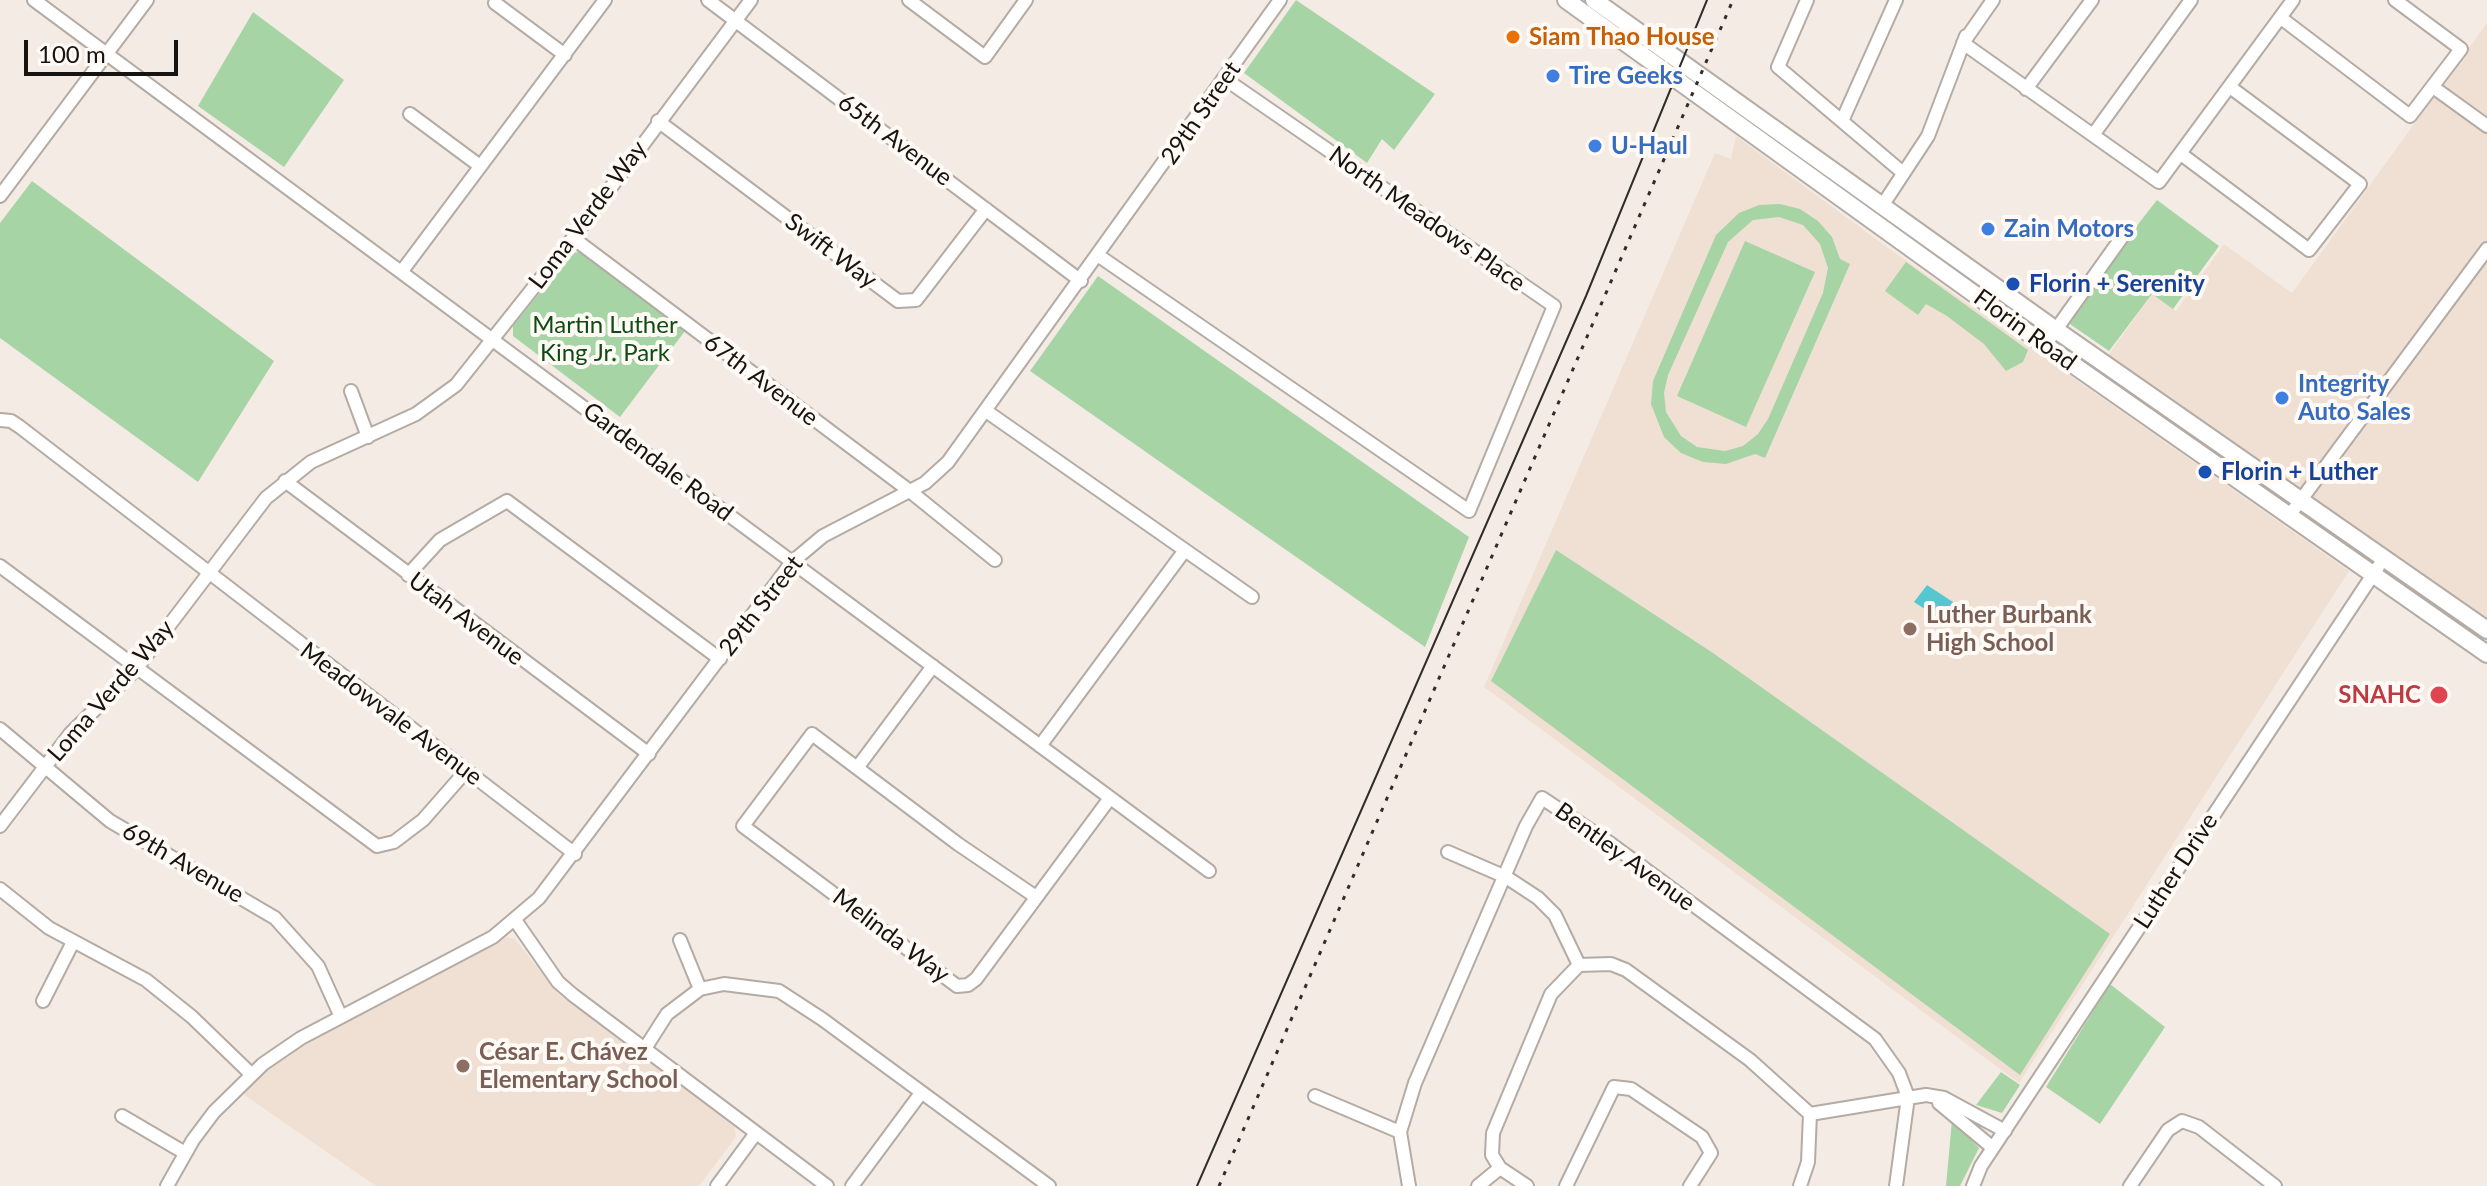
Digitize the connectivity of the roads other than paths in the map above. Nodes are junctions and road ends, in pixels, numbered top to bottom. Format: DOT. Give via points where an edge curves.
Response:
graph roads {
  1 [pos="34,0"];
  2 [pos="147,0"];
  3 [pos="605,0"];
  4 [pos="708,0"];
  5 [pos="751,0"];
  6 [pos="909,0"];
  7 [pos="1026,0"];
  8 [pos="1280,0"];
  9 [pos="1566,0"];
  10 [pos="1594,0"];
  11 [pos="1807,0"];
  12 [pos="1896,0"];
  13 [pos="1982,0"];
  14 [pos="1993,0"];
  15 [pos="2092,0"];
  16 [pos="2191,0"];
  17 [pos="2293,0"];
  18 [pos="2395,0"];
  19 [pos="495,3"];
  20 [pos="2281,18"];
  21 [pos="735,19"];
  22 [pos="1963,43"];
  23 [pos="108,53"];
  24 [pos="565,55"];
  25 [pos="1225,79"];
  26 [pos="2230,87"];
  27 [pos="2433,87"];
  28 [pos="2026,89"];
  29 [pos="410,114"];
  30 [pos="658,121"];
  31 [pos="1842,121"];
  32 [pos="2487,126"];
  33 [pos="2093,135"];
  34 [pos="2181,154"];
  35 [pos="480,166"];
  36 [pos="1902,172"];
  37 [pos="0,196"];
  38 [pos="1882,206"];
  39 [pos="1856,208"];
  40 [pos="986,209"];
  41 [pos="2127,230"];
  42 [pos="573,238"];
  43 [pos="2487,249"];
  44 [pos="1099,256"];
  45 [pos="402,271"];
  46 [pos="1081,281"];
  47 [pos="2056,330"];
  48 [pos="494,339"];
  49 [pos="2045,345"];
  50 [pos="351,391"];
  51 [pos="986,411"];
  52 [pos="0,420"];
  53 [pos="368,437"];
  54 [pos="285,481"];
  55 [pos="911,492"];
  56 [pos="2300,500"];
  57 [pos="2289,516"];
  58 [pos="1185,550"];
  59 [pos="2384,558"];
  60 [pos="995,560"];
  61 [pos="792,562"];
  62 [pos="0,566"];
  63 [pos="207,573"];
  64 [pos="408,575"];
  65 [pos="2373,575"];
  66 [pos="1252,597"];
  67 [pos="2487,630"];
  68 [pos="2487,654"];
  69 [pos="720,659"];
  70 [pos="933,666"];
  71 [pos="136,669"];
  72 [pos="0,729"];
  73 [pos="1040,746"];
  74 [pos="649,754"];
  75 [pos="46,765"];
  76 [pos="857,768"];
  77 [pos="466,771"];
  78 [pos="1110,798"];
  79 [pos="0,826"];
  80 [pos="1448,852"];
  81 [pos="575,854"];
  82 [pos="1209,871"];
  83 [pos="1506,877"];
  84 [pos="0,889"];
  85 [pos="1036,897"];
  86 [pos="515,920"];
  87 [pos="680,940"];
  88 [pos="73,942"];
  89 [pos="1579,965"];
  90 [pos="700,989"];
  91 [pos="43,1001"];
  92 [pos="341,1017"];
  93 [pos="644,1050"];
  94 [pos="251,1074"];
  95 [pos="921,1093"];
  96 [pos="1926,1095"];
  97 [pos="1315,1096"];
  98 [pos="1908,1097"];
  99 [pos="1810,1114"];
  100 [pos="122,1116"];
  101 [pos="2005,1131"];
  102 [pos="1400,1132"];
  103 [pos="756,1133"];
  104 [pos="1993,1148"];
  105 [pos="185,1153"];
  106 [pos="1500,1168"];
  107 [pos="167,1186"];
  108 [pos="717,1186"];
  109 [pos="827,1186"];
  110 [pos="852,1186"];
  111 [pos="1049,1186"];
  112 [pos="1409,1186"];
  113 [pos="1478,1186"];
  114 [pos="1527,1186"];
  115 [pos="1566,1186"];
  116 [pos="1690,1186"];
  117 [pos="1800,1186"];
  118 [pos="1896,1186"];
  119 [pos="1973,1186"];
  120 [pos="2130,1186"];
  121 [pos="2275,1186"];
  1 -- 23 [label="street, Gardendale Road"];
  2 -- 23 [label="street"];
  3 -- 24 [label="street"];
  4 -- 21 [label="street, 65th Avenue"];
  5 -- 21 [label="street, Loma Verde Way"];
  6 -- 7 [label="street" via="985,57"];
  8 -- 25 [label="street, 29th Street"];
  9 -- 39 [label="main road, Florin Road"];
  10 -- 38 [label="main road, Florin Road"];
  11 -- 31 [label="street" via="1778,67"];
  12 -- 31 [label="street"];
  13 -- 22 [label="street"];
  14 -- 22 [label="street"];
  15 -- 28 [label="street"];
  16 -- 33 [label="street"];
  17 -- 20 [label="street"];
  18 -- 27 [label="street" via="2461,49"];
  19 -- 24 [label="street"];
  20 -- 26 [label="street"];
  20 -- 27 [label="street" via="2410,116"];
  21 -- 30 [label="street, Loma Verde Way"];
  21 -- 40 [label="street, 65th Avenue"];
  22 -- 28 [label="street"];
  22 -- 36 [label="street" via="1928,136"];
  23 -- 37 [label="street"];
  23 -- 45 [label="street, Gardendale Road"];
  24 -- 35 [label="street"];
  25 -- 44 [label="street, 29th Street"];
  25 -- 44 [label="street, North Meadows Place" via="1554,306 1469,511"];
  26 -- 34 [label="street"];
  26 -- 34 [label="street" via="2360,184 2309,250"];
  27 -- 32 [label="street"];
  28 -- 33 [label="street"];
  29 -- 35 [label="street"];
  30 -- 40 [label="street, Swift Way" via="898,301 916,300"];
  30 -- 42 [label="street, Loma Verde Way"];
  31 -- 36 [label="street"];
  33 -- 34 [label="street" via="2159,182"];
  35 -- 45 [label="street"];
  36 -- 38 [label="street"];
  38 -- 39 [label="main road"];
  38 -- 47 [label="main road, Florin Road"];
  39 -- 49 [label="main road, Florin Road"];
  40 -- 46 [label="street, 65th Avenue"];
  41 -- 47 [label="street"];
  42 -- 48 [label="street, Loma Verde Way"];
  42 -- 55 [label="street, 67th Avenue"];
  43 -- 56 [label="street"];
  44 -- 46 [label="street, 29th Street"];
  45 -- 48 [label="street, Gardendale Road"];
  46 -- 51 [label="street, 29th Street"];
  47 -- 49 [label="street"];
  47 -- 56 [label="main road, Florin Road"];
  48 -- 53 [label="street, Loma Verde Way" via="435,402"];
  48 -- 61 [label="street, Gardendale Road"];
  49 -- 57 [label="main road, Florin Road"];
  50 -- 53 [label="street"];
  51 -- 55 [label="street, 29th Street" via="940,471"];
  51 -- 58 [label="street"];
  52 -- 63 [label="street, Meadowvale Avenue" via="20,427"];
  53 -- 54 [label="street, Loma Verde Way" via="329,452"];
  54 -- 63 [label="street, Loma Verde Way"];
  54 -- 64 [label="street, Utah Avenue"];
  55 -- 60 [label="street, 67th Avenue"];
  55 -- 61 [label="street, 29th Street" via="823,536"];
  56 -- 57 [label="street"];
  56 -- 59 [label="main road, Florin Road"];
  57 -- 65 [label="main road, Florin Road"];
  58 -- 66 [label="street"];
  58 -- 73 [label="street"];
  59 -- 65 [label="street, Luther Drive"];
  59 -- 67 [label="main road, Florin Road"];
  61 -- 69 [label="street, 29th Street"];
  61 -- 70 [label="street, Gardendale Road"];
  62 -- 71 [label="street"];
  63 -- 71 [label="street, Loma Verde Way"];
  63 -- 77 [label="street, Meadowvale Avenue"];
  64 -- 69 [label="street" via="440,540 507,501"];
  64 -- 74 [label="street, Utah Avenue"];
  65 -- 68 [label="main road, Florin Road"];
  65 -- 101 [label="street, Luther Drive"];
  69 -- 74 [label="street, 29th Street"];
  70 -- 73 [label="street, Gardendale Road"];
  70 -- 76 [label="street"];
  71 -- 75 [label="street, Loma Verde Way"];
  71 -- 77 [label="street" via="377,846 394,842 423,820"];
  72 -- 75 [label="street, 69th Avenue"];
  73 -- 78 [label="street, Gardendale Road"];
  74 -- 81 [label="street, 29th Street"];
  75 -- 79 [label="street, Loma Verde Way"];
  75 -- 92 [label="street, 69th Avenue" via="110,821 275,918 318,966"];
  76 -- 85 [label="street"];
  76 -- 85 [label="street, Melinda Way" via="812,734 743,826 957,986 976,979"];
  77 -- 81 [label="street, Meadowvale Avenue"];
  78 -- 82 [label="street, Gardendale Road"];
  78 -- 85 [label="street, Melinda Way"];
  80 -- 83 [label="street"];
  81 -- 86 [label="street, 29th Street"];
  83 -- 89 [label="street" via="1555,915"];
  83 -- 98 [label="street, Bentley Avenue" via="1542,798 1875,1039 1899,1073"];
  83 -- 102 [label="street, Bentley Avenue" via="1415,1083"];
  84 -- 88 [label="street" via="29,915"];
  86 -- 92 [label="street, 29th Street" via="473,949"];
  86 -- 93 [label="street" via="558,982"];
  87 -- 90 [label="street"];
  88 -- 91 [label="street"];
  88 -- 94 [label="street" via="146,980"];
  89 -- 99 [label="street" via="1611,964 1626,970 1750,1060"];
  89 -- 106 [label="street" via="1551,994 1493,1133 1492,1155"];
  90 -- 93 [label="street" via="676,1004"];
  90 -- 95 [label="street" via="733,984 779,991"];
  92 -- 94 [label="street, 29th Street"];
  93 -- 103 [label="street"];
  94 -- 105 [label="street, 29th Street" via="214,1112"];
  95 -- 110 [label="street"];
  95 -- 111 [label="street"];
  96 -- 98 [label="street"];
  96 -- 101 [label="street" via="1944,1098"];
  96 -- 104 [label="street"];
  97 -- 102 [label="street"];
  98 -- 99 [label="street"];
  98 -- 118 [label="street"];
  99 -- 117 [label="street" via="1808,1162"];
  100 -- 105 [label="street"];
  101 -- 104 [label="street, Luther Drive"];
  102 -- 112 [label="street, Bentley Avenue"];
  103 -- 108 [label="street"];
  103 -- 109 [label="street"];
  104 -- 119 [label="street, Luther Drive"];
  105 -- 107 [label="street, 29th Street"];
  106 -- 113 [label="street"];
  106 -- 114 [label="street"];
  115 -- 116 [label="street" via="1614,1087 1631,1089 1702,1137 1711,1153"];
  120 -- 121 [label="street" via="2168,1130 2182,1121 2199,1127"];
}
